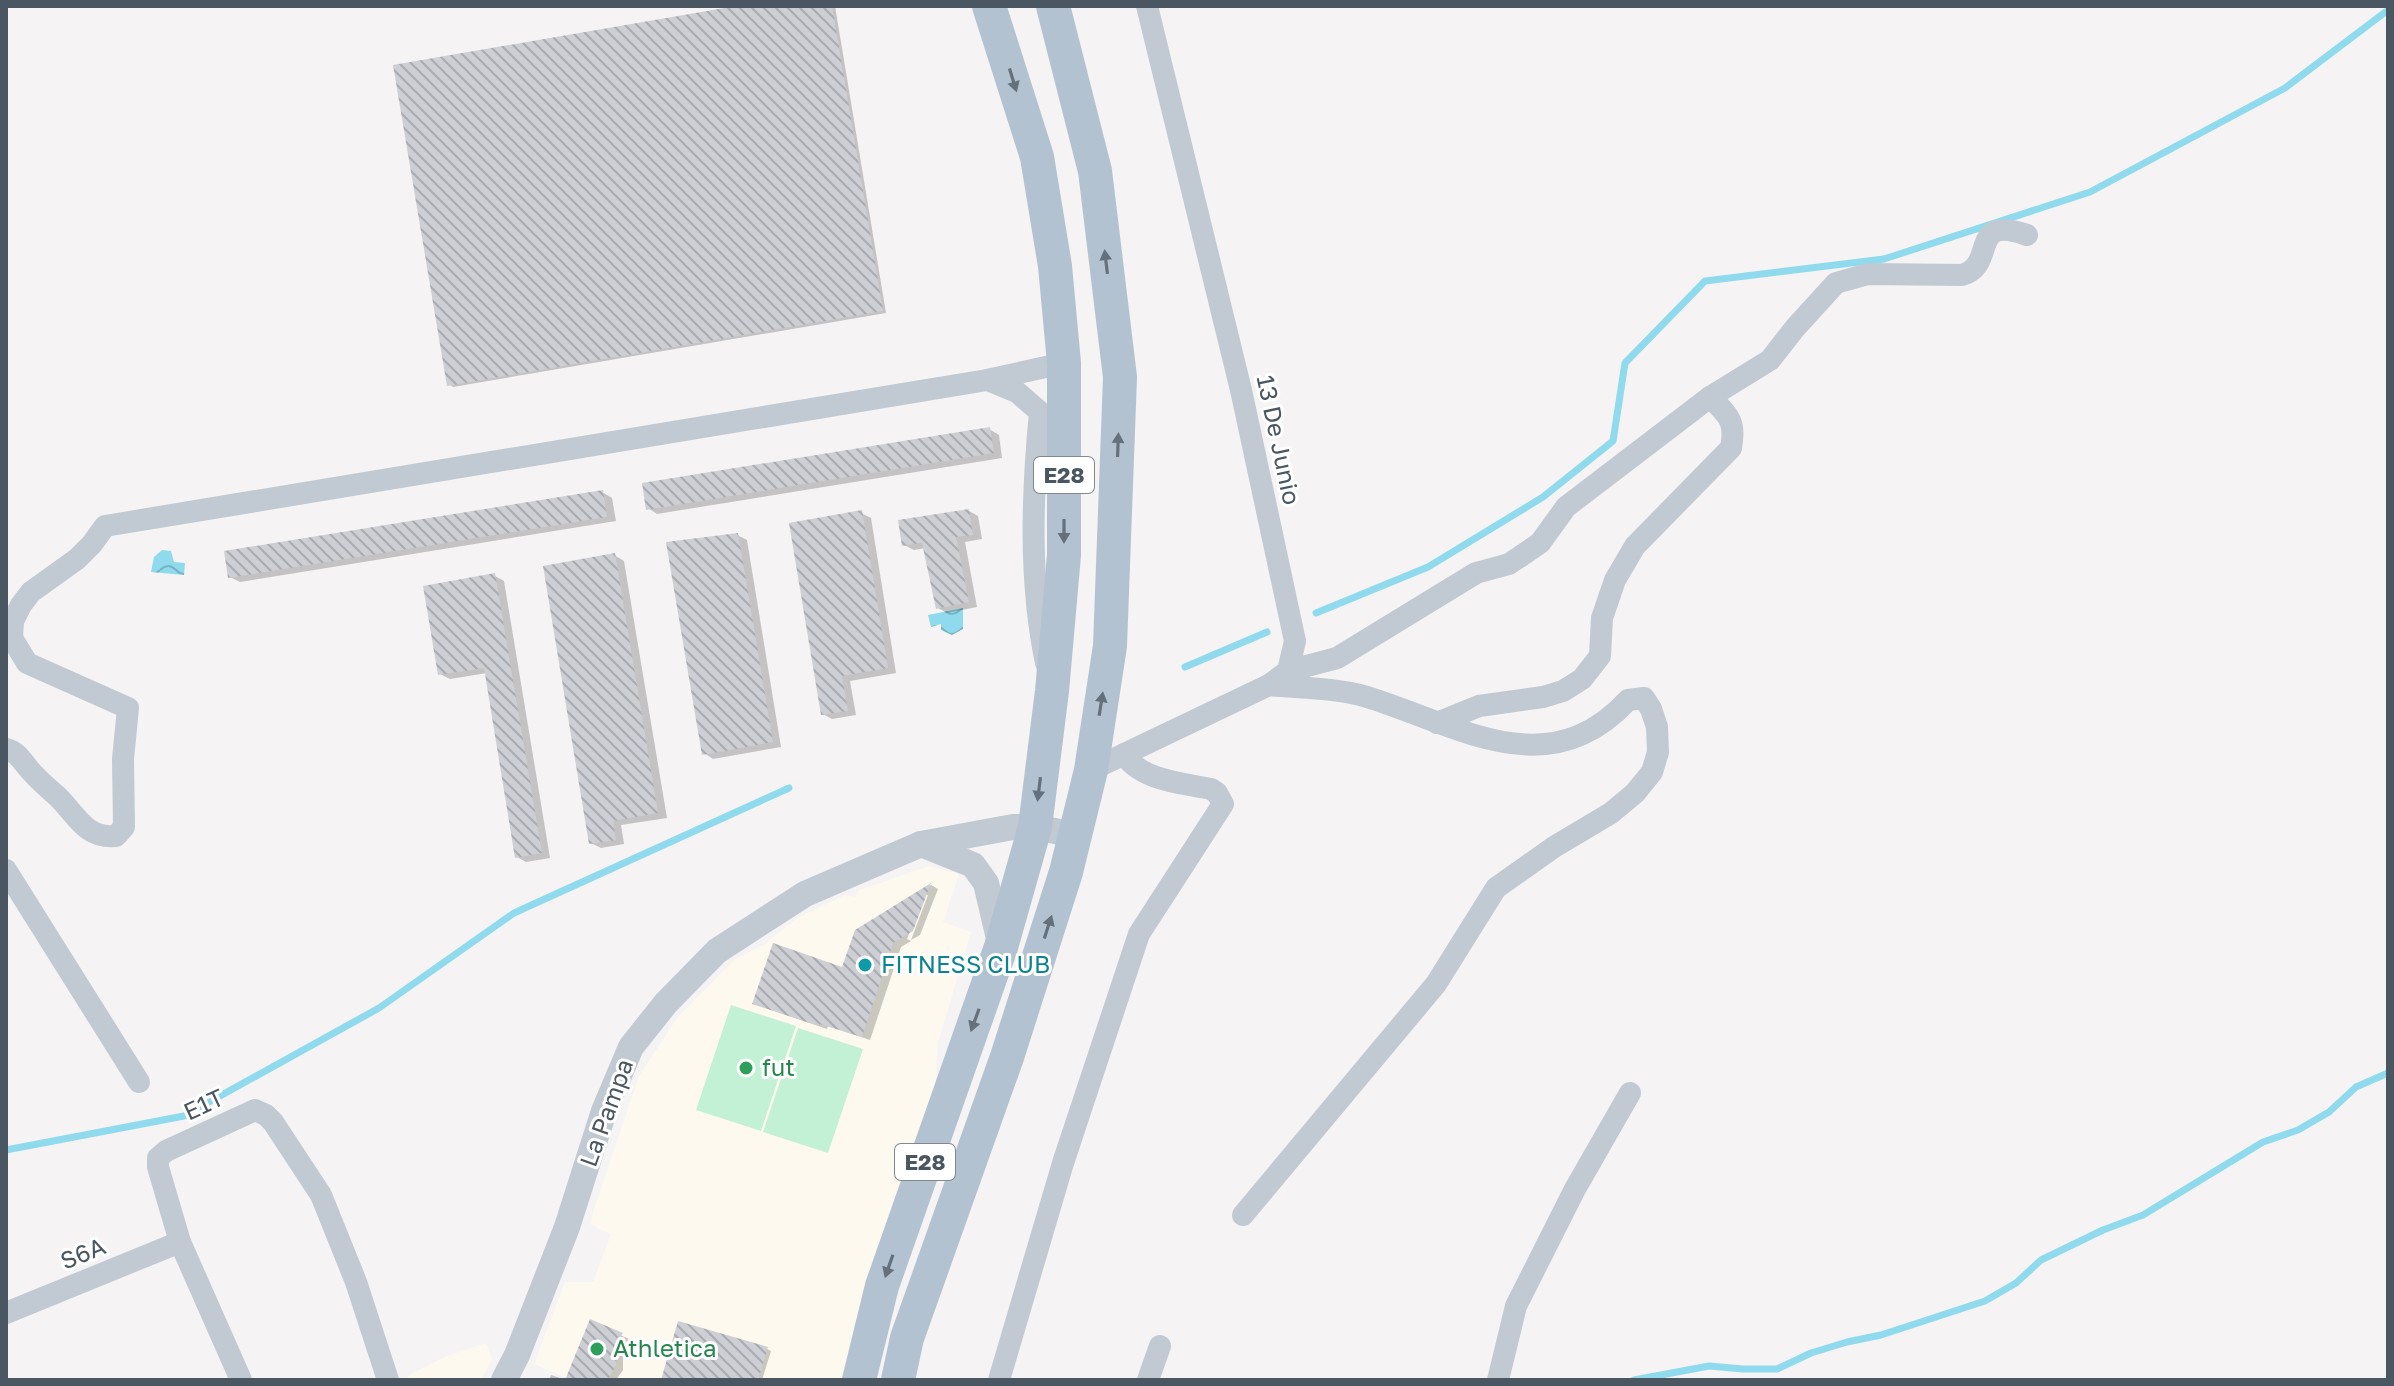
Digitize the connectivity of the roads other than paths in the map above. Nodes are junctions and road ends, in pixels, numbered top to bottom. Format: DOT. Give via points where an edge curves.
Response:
graph roads {
  1 [pos="989,6"];
  2 [pos="1053,6"];
  3 [pos="1147,6"];
  4 [pos="2027,235"];
  5 [pos="1058,364"];
  6 [pos="987,380"];
  7 [pos="1710,397"];
  8 [pos="1040,412"];
  9 [pos="1288,671"];
  10 [pos="1269,685"];
  11 [pos="1052,691"];
  12 [pos="1437,723"];
  13 [pos="6,749"];
  14 [pos="1124,754"];
  15 [pos="1091,770"];
  16 [pos="1035,827"];
  17 [pos="1075,835"];
  18 [pos="921,844"];
  19 [pos="6,870"];
  20 [pos="1001,947"];
  21 [pos="139,1082"];
  22 [pos="1630,1093"];
  23 [pos="946,1101"];
  24 [pos="987,1113"];
  25 [pos="1243,1215"];
  26 [pos="180,1242"];
  27 [pos="6,1313"];
  28 [pos="1160,1346"];
  29 [pos="241,1380"];
  30 [pos="388,1380"];
  31 [pos="504,1380"];
  32 [pos="859,1380"];
  33 [pos="898,1380"];
  34 [pos="999,1380"];
  35 [pos="1148,1380"];
  36 [pos="1498,1380"];
  1 -- 5 [label="main road, E28, one-way" via="1037,157 1055,266"];
  15 -- 2 [label="main road, E28, one-way" via="1110,646 1120,377 1095,171"];
  3 -- 9 [label="street, 13 De Junio" via="1289,612 1295,641"];
  4 -- 7 [label="street" via="1998,229 1975,267 1962,275 1868,274 1836,283 1770,360"];
  5 -- 6 [label="street"];
  5 -- 8 [label="street"];
  5 -- 11 [label="main road, E28, one-way" via="1064,555"];
  6 -- 8 [label="street" via="1017,392"];
  6 -- 13 [label="street" via="105,526 77,559 31,592 13,621 12,638 27,663 128,708 124,827 116,836 105,837 82,827 15,751"];
  7 -- 9 [label="street" via="1566,507 1540,543 1509,564 1476,573 1337,658"];
  7 -- 12 [label="street" via="1729,416 1734,430 1731,448 1635,546 1615,580 1602,618 1600,656 1582,679 1563,691 1479,706"];
  8 -- 11 [label="street" via="1034,470 1036,615"];
  9 -- 10 [label="street"];
  10 -- 12 [label="street" via="1364,696"];
  10 -- 14 [label="street"];
  11 -- 16 [label="main road, E28, one-way"];
  12 -- 25 [label="street" via="1513,745 1564,743 1610,720 1628,700 1644,698 1657,727 1658,752 1652,772 1635,793 1496,888 1436,984"];
  14 -- 15 [label="street"];
  14 -- 34 [label="street" via="1140,771 1211,789 1223,804 1139,934"];
  15 -- 17 [label="main road, E28"];
  16 -- 17 [label="street, La Pampa"];
  16 -- 18 [label="street, La Pampa"];
  16 -- 20 [label="main road, E28"];
  24 -- 17 [label="main road, E28, one-way"];
  18 -- 20 [label="street" via="973,865 986,883"];
  18 -- 31 [label="street, La Pampa" via="805,894 717,951 631,1047 567,1227"];
  19 -- 21 [label="street"];
  20 -- 23 [label="main road, E28, one-way"];
  22 -- 36 [label="street" via="1516,1306"];
  23 -- 24 [label="main road"];
  23 -- 32 [label="main road, E28, one-way" via="882,1286"];
  24 -- 33 [label="main road, E28" via="907,1338"];
  26 -- 27 [label="street, S6A"];
  26 -- 29 [label="street, E1T"];
  26 -- 30 [label="street, E1T" via="158,1158 255,1110 266,1115 321,1195"];
  28 -- 35 [label="street"];
}
